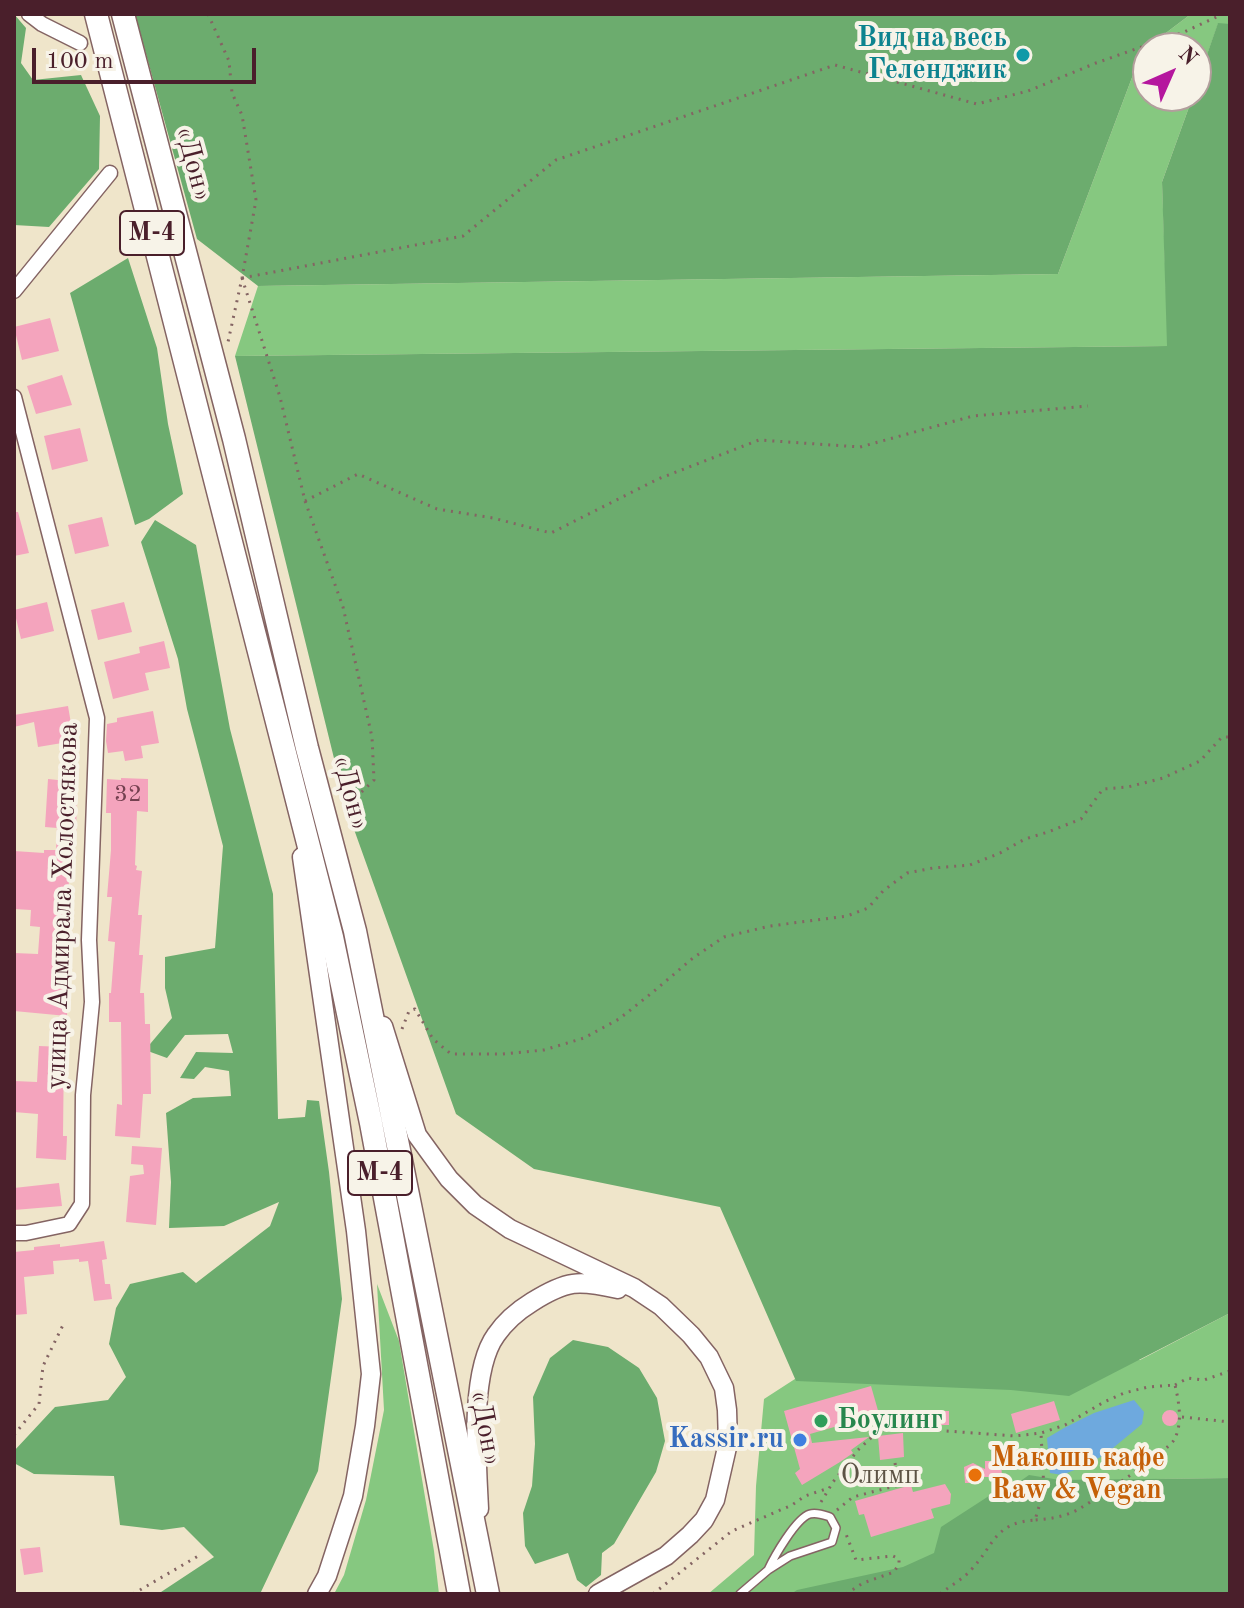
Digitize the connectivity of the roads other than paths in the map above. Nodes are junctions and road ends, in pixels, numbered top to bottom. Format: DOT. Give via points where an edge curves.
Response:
graph roads {
  1 [pos="29,14"];
  2 [pos="96,14"];
  3 [pos="123,14"];
  4 [pos="80,43"];
  5 [pos="110,173"];
  6 [pos="14,291"];
  7 [pos="14,397"];
  8 [pos="285,756"];
  9 [pos="355,931"];
  10 [pos="14,1233"];
  11 [pos="691,1335"];
  12 [pos="481,1557"];
  13 [pos="768,1570"];
  14 [pos="487,1590"];
  15 [pos="459,1593"];
  16 [pos="317,1594"];
  17 [pos="598,1594"];
  18 [pos="740,1594"];
  1 -- 4 [label="street"];
  2 -- 8 [label="highway, «Дон» / М-4"];
  3 -- 9 [label="highway, «Дон» / М-4"];
  5 -- 6 [label="street"];
  7 -- 10 [label="street, улица Адмирала Холостякова" via="97,718 82,1204 69,1224"];
  8 -- 15 [label="highway, «Дон» / М-4" via="332,937"];
  8 -- 16 [label="main road" via="356,1231 371,1374 353,1496"];
  9 -- 11 [label="main road" via="417,1135 449,1179 510,1229 634,1288"];
  9 -- 12 [label="highway, «Дон» / М-4"];
  11 -- 12 [label="main road" via="643,1298 588,1283 562,1285 541,1296 495,1336 479,1393"];
  11 -- 17 [label="main road" via="724,1388 728,1443 715,1500 704,1520 666,1556"];
  12 -- 14 [label="highway, «Дон» / М-4"];
  13 -- 13 [label="lane" via="790,1556 832,1542 836,1528 830,1517 819,1513 804,1518 778,1548"];
  13 -- 18 [label="lane"];
}
